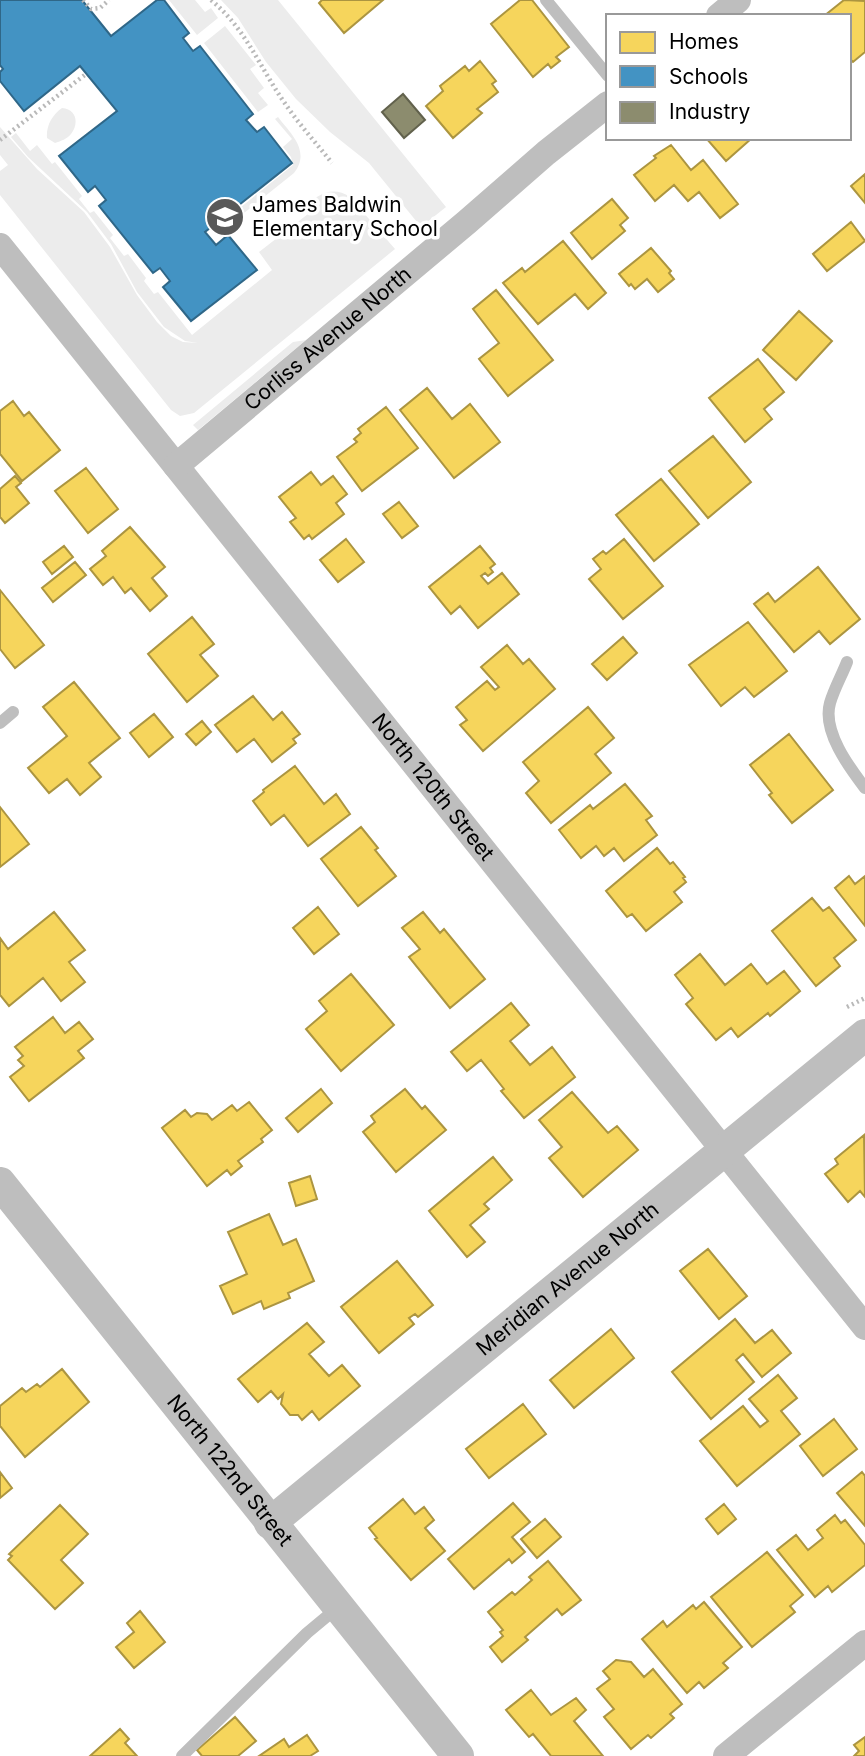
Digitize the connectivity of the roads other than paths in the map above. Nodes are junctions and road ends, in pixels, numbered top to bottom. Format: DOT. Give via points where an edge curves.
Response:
graph roads {
  1 [pos="546,0"];
  2 [pos="738,0"];
  3 [pos="721,14"];
  4 [pos="606,74"];
  5 [pos="606,106"];
  6 [pos="0,246"];
  7 [pos="176,466"];
  8 [pos="847,662"];
  9 [pos="13,712"];
  10 [pos="0,723"];
  11 [pos="865,788"];
  12 [pos="865,1035"];
  13 [pos="724,1152"];
  14 [pos="0,1183"];
  15 [pos="865,1327"];
  16 [pos="270,1523"];
  17 [pos="337,1607"];
  18 [pos="865,1643"];
  19 [pos="182,1756"];
  20 [pos="458,1756"];
  21 [pos="726,1756"];
  1 -- 4 [label="lane"];
  2 -- 3 [label="street"];
  5 -- 7 [label="street, Corliss Avenue North"];
  6 -- 7 [label="street, North 120th Street"];
  7 -- 13 [label="street, North 120th Street"];
  8 -- 11 [label="lane" via="829,705 829,719 842,759"];
  9 -- 10 [label="lane"];
  12 -- 13 [label="street, Meridian Avenue North"];
  13 -- 15 [label="street, North 120th Street"];
  13 -- 16 [label="street, Meridian Avenue North"];
  14 -- 16 [label="street, North 122nd Street"];
  16 -- 17 [label="street, North 122nd Street"];
  17 -- 19 [label="lane"];
  17 -- 20 [label="street, North 122nd Street"];
  18 -- 21 [label="street"];
}
